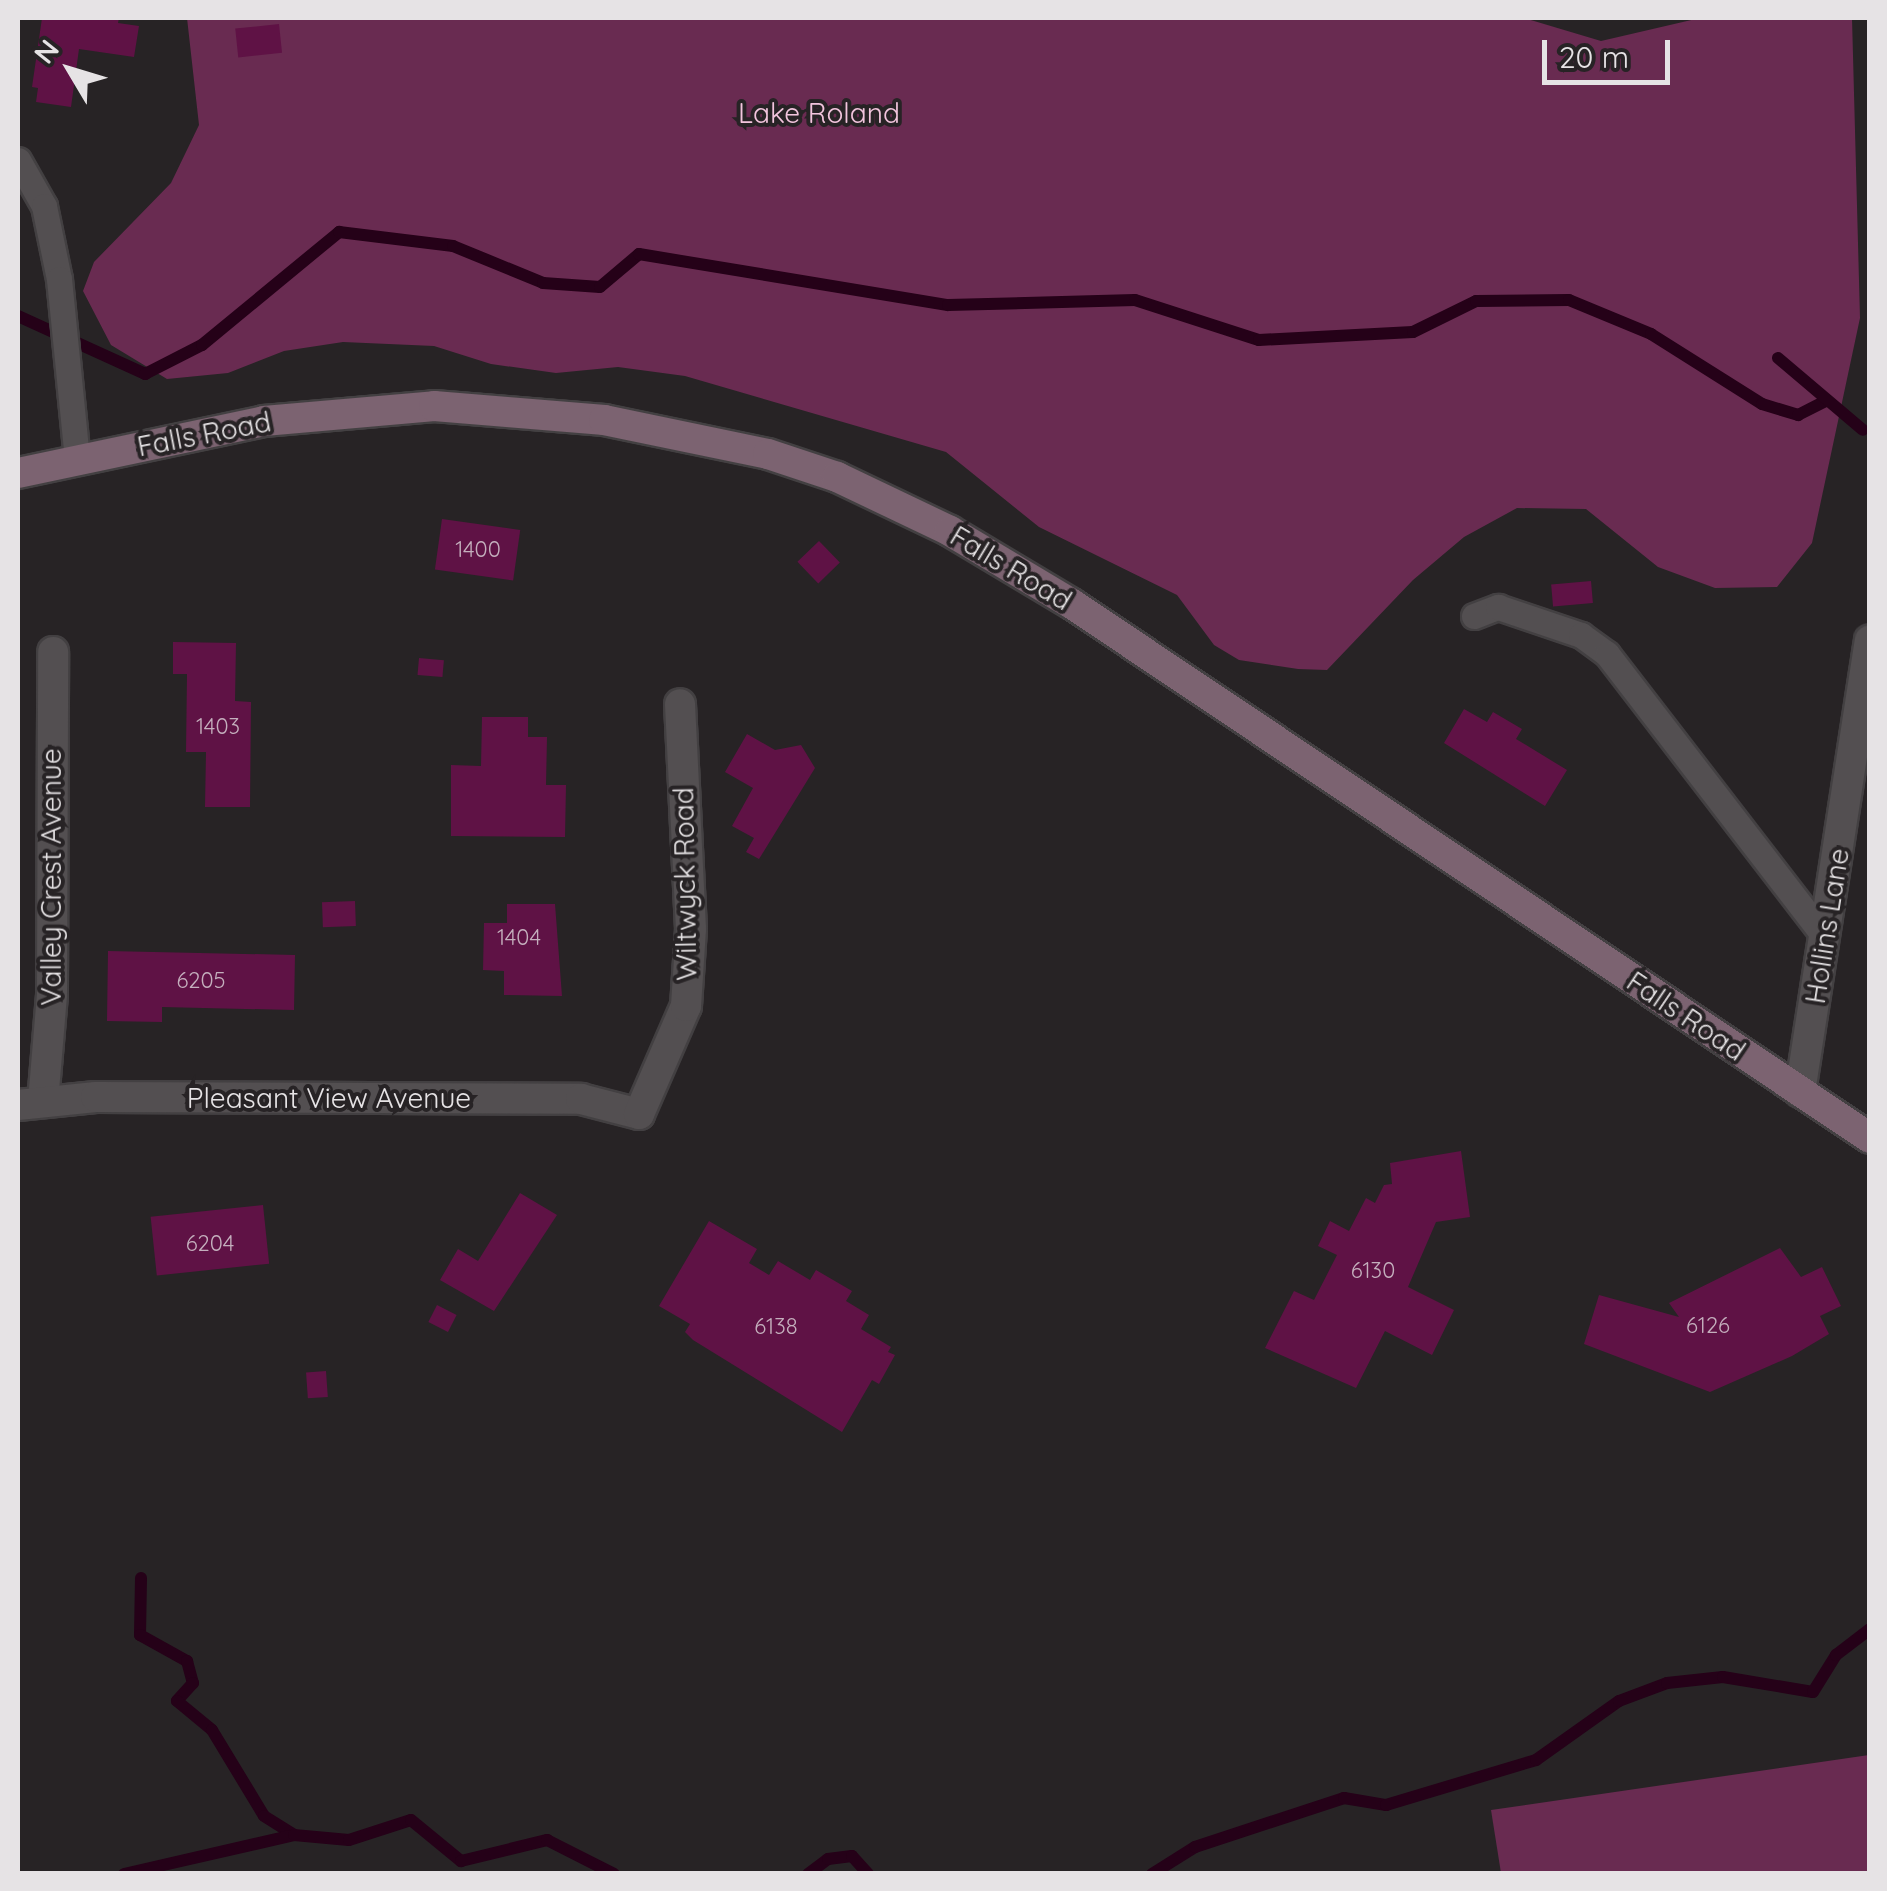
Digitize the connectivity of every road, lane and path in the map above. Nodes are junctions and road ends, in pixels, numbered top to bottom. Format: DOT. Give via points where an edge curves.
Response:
graph roads {
  1 [pos="18,160"];
  2 [pos="76,458"];
  3 [pos="18,473"];
  4 [pos="1474,616"];
  5 [pos="1870,640"];
  6 [pos="52,652"];
  7 [pos="680,704"];
  8 [pos="1825,937"];
  9 [pos="1800,1092"];
  10 [pos="30,1103"];
  11 [pos="639,1114"];
  12 [pos="1870,1138"];
  1 -- 2 [label="lane" via="44,206 59,280"];
  2 -- 3 [label="main road, Falls Road"];
  2 -- 9 [label="main road, Falls Road" via="264,420 434,406 622,424 750,449 837,476 950,531 1072,604"];
  4 -- 8 [label="lane" via="1498,606 1581,635 1607,654"];
  5 -- 8 [label="street, Hollins Lane"];
  6 -- 10 [label="street, Valley Crest Avenue" via="52,994"];
  7 -- 11 [label="street, Wiltwyck Road" via="691,929 686,1006"];
  8 -- 9 [label="street, Hollins Lane"];
  9 -- 12 [label="main road, Falls Road"];
  10 -- 11 [label="street, Pleasant View Avenue" via="580,1100"];
}
